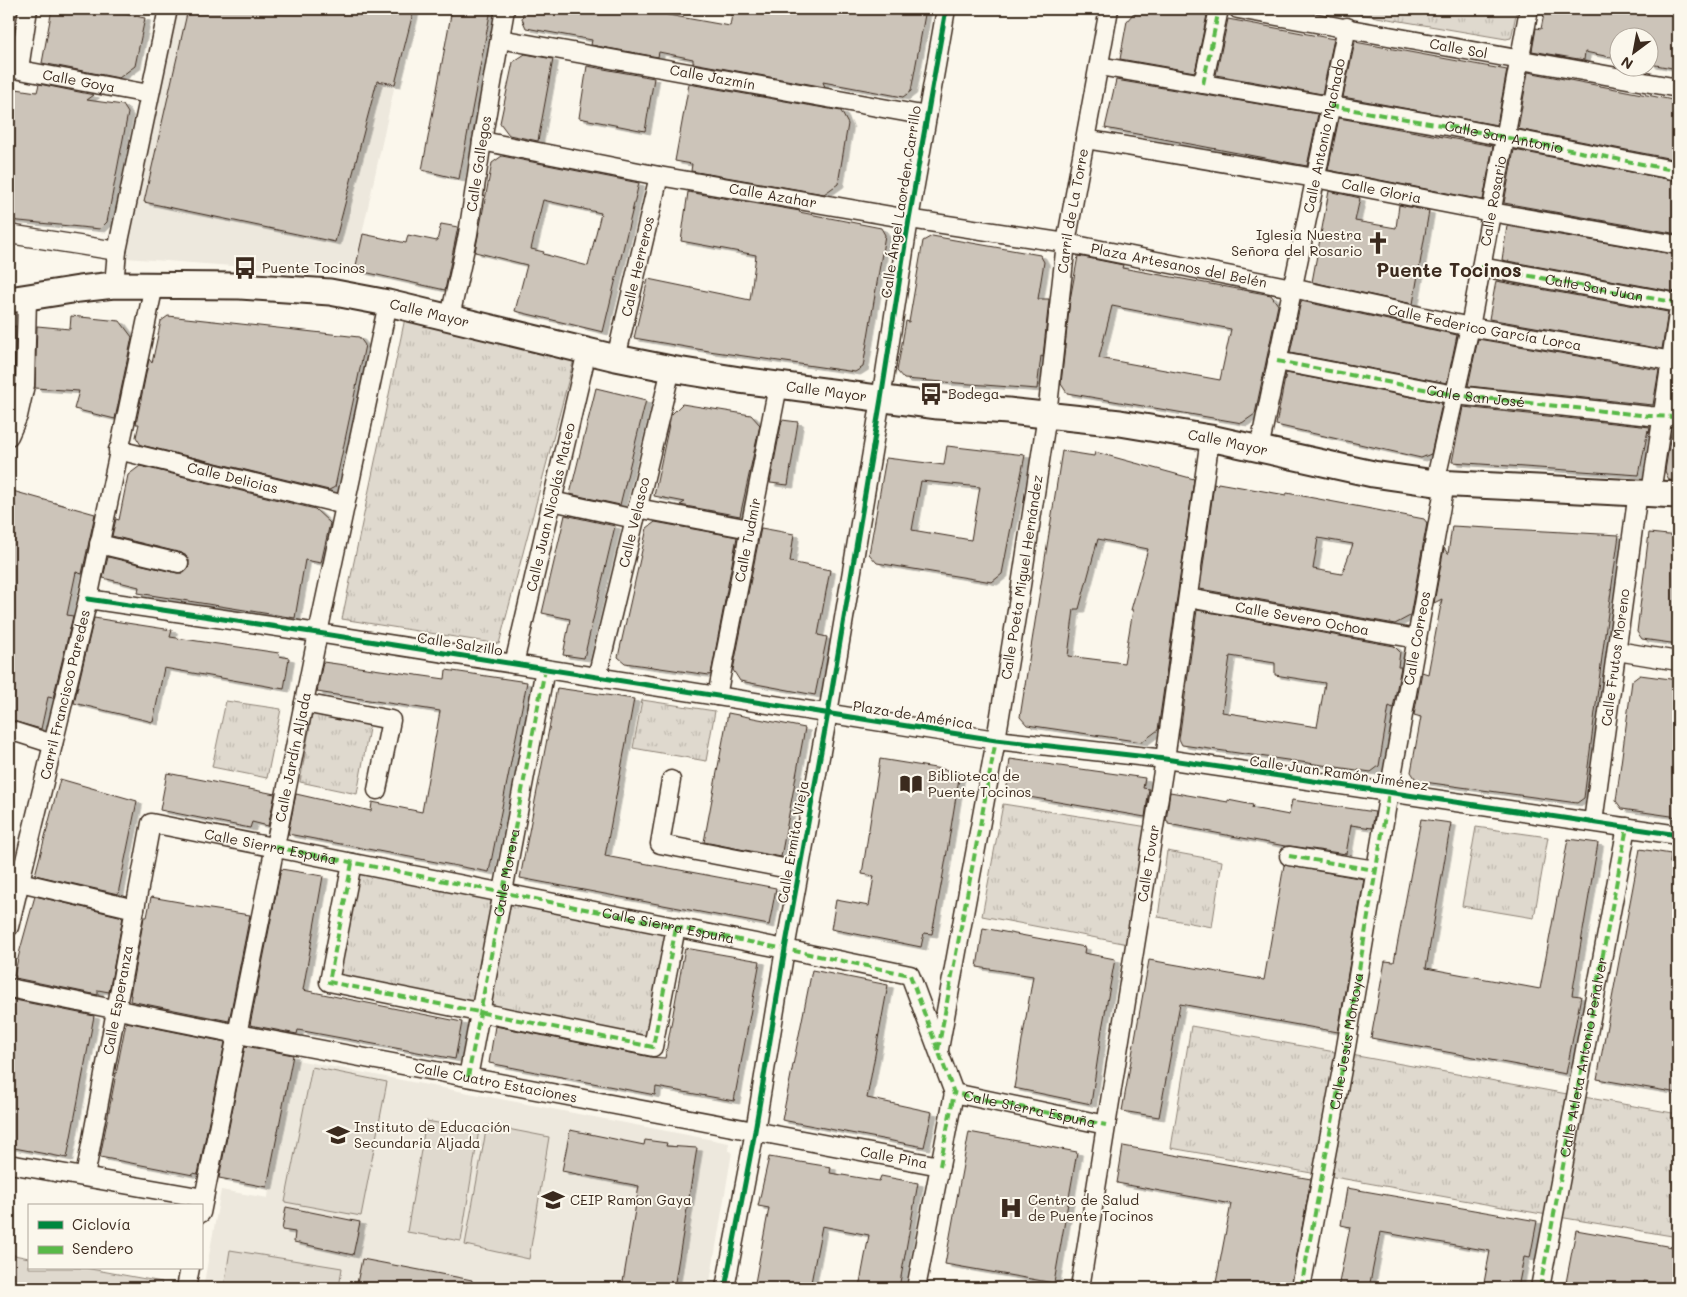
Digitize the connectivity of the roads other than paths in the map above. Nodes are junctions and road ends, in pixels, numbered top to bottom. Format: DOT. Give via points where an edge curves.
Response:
graph roads {
  1 [pos="28,9"];
  2 [pos="168,9"];
  3 [pos="506,9"];
  4 [pos="946,9"];
  5 [pos="1109,9"];
  6 [pos="1219,9"];
  7 [pos="1238,9"];
  8 [pos="1529,9"];
  9 [pos="1257,10"];
  10 [pos="1347,28"];
  11 [pos="500,39"];
  12 [pos="1521,60"];
  13 [pos="1099,66"];
  14 [pos="14,69"];
  15 [pos="1203,84"];
  16 [pos="1678,88"];
  17 [pos="149,94"];
  18 [pos="1330,106"];
  19 [pos="927,116"];
  20 [pos="1506,137"];
  21 [pos="1085,139"];
  22 [pos="482,141"];
  23 [pos="1678,171"];
  24 [pos="659,176"];
  25 [pos="1315,178"];
  26 [pos="1491,212"];
  27 [pos="909,219"];
  28 [pos="9,234"];
  29 [pos="1066,243"];
  30 [pos="1678,245"];
  31 [pos="117,252"];
  32 [pos="1481,267"];
  33 [pos="154,285"];
  34 [pos="114,286"];
  35 [pos="1292,288"];
  36 [pos="18,298"];
  37 [pos="388,303"];
  38 [pos="1678,303"];
  39 [pos="1678,314"];
  40 [pos="450,317"];
  41 [pos="1470,326"];
  42 [pos="588,351"];
  43 [pos="616,358"];
  44 [pos="1277,361"];
  45 [pos="1675,362"];
  46 [pos="671,369"];
  47 [pos="778,386"];
  48 [pos="1455,395"];
  49 [pos="881,399"];
  50 [pos="1047,415"];
  51 [pos="1671,416"];
  52 [pos="9,436"];
  53 [pos="1210,438"];
  54 [pos="1258,449"];
  55 [pos="118,450"];
  56 [pos="1440,483"];
  57 [pos="1644,493"];
  58 [pos="1678,495"];
  59 [pos="552,501"];
  60 [pos="345,505"];
  61 [pos="636,514"];
  62 [pos="750,529"];
  63 [pos="99,544"];
  64 [pos="179,564"];
  65 [pos="1188,598"];
  66 [pos="88,599"];
  67 [pos="318,633"];
  68 [pos="1417,639"];
  69 [pos="1617,651"];
  70 [pos="1678,661"];
  71 [pos="514,664"];
  72 [pos="545,669"];
  73 [pos="597,677"];
  74 [pos="717,696"];
  75 [pos="304,703"];
  76 [pos="828,713"];
  77 [pos="9,730"];
  78 [pos="996,740"];
  79 [pos="53,744"];
  80 [pos="1165,759"];
  81 [pos="671,780"];
  82 [pos="377,790"];
  83 [pos="1389,792"];
  84 [pos="1594,822"];
  85 [pos="150,823"];
  86 [pos="1627,827"];
  87 [pos="1678,835"];
  88 [pos="275,847"];
  89 [pos="1289,856"];
  90 [pos="352,863"];
  91 [pos="1376,870"];
  92 [pos="799,871"];
  93 [pos="20,882"];
  94 [pos="503,892"];
  95 [pos="135,909"];
  96 [pos="9,927"];
  97 [pos="676,927"];
  98 [pos="785,948"];
  99 [pos="9,988"];
  100 [pos="116,1009"];
  101 [pos="480,1012"];
  102 [pos="238,1034"];
  103 [pos="938,1050"];
  104 [pos="468,1077"];
  105 [pos="954,1092"];
  106 [pos="1106,1125"];
  107 [pos="755,1131"];
  108 [pos="9,1164"];
  109 [pos="940,1166"];
  110 [pos="85,1178"];
  111 [pos="195,1204"];
  112 [pos="203,1206"];
  113 [pos="190,1270"];
  114 [pos="186,1288"];
  115 [pos="725,1288"];
  116 [pos="916,1288"];
  117 [pos="1080,1288"];
  118 [pos="1301,1288"];
  119 [pos="1540,1288"];
  1 -- 14 [label="street"];
  2 -- 17 [label="street"];
  3 -- 11 [label="street, Calle Gallegos"];
  4 -- 19 [label="street, Calle Ángel Laorden Carrillo"];
  5 -- 13 [label="street, Carril de La Torre"];
  6 -- 15 [label="street"];
  7 -- 9 [label="street, Calle Sol"];
  8 -- 12 [label="street, Calle Rosario"];
  9 -- 10 [label="street, Calle Sol"];
  10 -- 12 [label="street, Calle Sol"];
  10 -- 18 [label="street, Calle Antonio Machado"];
  11 -- 19 [label="street, Calle Jazmín"];
  11 -- 22 [label="street, Calle Gallegos"];
  12 -- 16 [label="street, Calle Sol"];
  12 -- 20 [label="street, Calle Rosario"];
  13 -- 15 [label="street, Calle San Antonio"];
  13 -- 21 [label="street, Carril de La Torre"];
  14 -- 17 [label="street, Calle Goya"];
  15 -- 18 [label="street, Calle San Antonio"];
  17 -- 31 [label="street"];
  18 -- 20 [label="street, Calle San Antonio"];
  18 -- 25 [label="street, Calle Antonio Machado"];
  19 -- 27 [label="street, Calle Ángel Laorden Carrillo"];
  20 -- 23 [label="street, Calle San Antonio"];
  20 -- 26 [label="street, Calle Rosario"];
  21 -- 25 [label="street, Calle Gloria"];
  21 -- 29 [label="street, Carril de La Torre"];
  22 -- 24 [label="street, Calle Azahar"];
  22 -- 40 [label="street, Calle Gallegos" via="468,234"];
  24 -- 27 [label="street, Calle Azahar"];
  24 -- 43 [label="street, Calle Herreros"];
  25 -- 26 [label="street, Calle Gloria"];
  25 -- 35 [label="street, Calle Antonio Machado"];
  26 -- 30 [label="street, Calle Gloria"];
  26 -- 32 [label="street, Calle Rosario"];
  27 -- 29 [label="street, Calle Azahar"];
  27 -- 49 [label="street, Calle Ángel Laorden Carrillo"];
  28 -- 31 [label="street"];
  29 -- 35 [label="street, Plaza Artesanos del Belén"];
  29 -- 50 [label="street, Carril de La Torre"];
  31 -- 34 [label="street"];
  32 -- 38 [label="street, Calle San Juan"];
  32 -- 41 [label="street, Calle Rosario"];
  33 -- 34 [label="main road, Calle Mayor"];
  33 -- 37 [label="main road, Calle Mayor" via="296,289"];
  33 -- 55 [label="street, Carril Francisco Paredes"];
  34 -- 36 [label="main road, Calle Mayor"];
  35 -- 41 [label="street, Calle Federico García Lorca"];
  35 -- 44 [label="street, Calle Antonio Machado"];
  36 -- 52 [label="street" via="25,384 18,416"];
  37 -- 40 [label="main road, Calle Mayor"];
  37 -- 60 [label="street, Calle Jardín Aljada"];
  39 -- 45 [label="street, Calle Frutos Moreno"];
  40 -- 42 [label="main road, Calle Mayor"];
  41 -- 45 [label="street, Calle Federico García Lorca"];
  41 -- 48 [label="street, Calle Rosario"];
  42 -- 43 [label="main road, Calle Mayor"];
  42 -- 59 [label="street, Calle Juan Nicolás Mateo"];
  43 -- 46 [label="main road, Calle Mayor"];
  44 -- 48 [label="street, Calle San José"];
  44 -- 54 [label="street, Calle Antonio Machado"];
  45 -- 51 [label="street, Calle Frutos Moreno"];
  46 -- 47 [label="main road, Calle Mayor"];
  46 -- 61 [label="street, Calle Velasco"];
  47 -- 49 [label="main road, Calle Mayor"];
  47 -- 62 [label="street, Calle Tudmir"];
  48 -- 51 [label="street, Calle San José"];
  48 -- 56 [label="street, Calle Rosario"];
  49 -- 50 [label="main road, Calle Mayor"];
  49 -- 76 [label="street, Calle Ermita Vieja"];
  50 -- 53 [label="main road, Calle Mayor"];
  50 -- 78 [label="street, Calle Poeta Miguel Hernández"];
  51 -- 57 [label="street, Calle Frutos Moreno"];
  53 -- 54 [label="main road, Calle Mayor"];
  53 -- 65 [label="street, Calle Tovar"];
  54 -- 56 [label="main road, Calle Mayor" via="1357,471"];
  55 -- 60 [label="street, Calle Delicias"];
  55 -- 63 [label="street, Carril Francisco Paredes"];
  56 -- 57 [label="main road, Calle Mayor"];
  56 -- 68 [label="street, Calle Correos"];
  57 -- 58 [label="main road, Calle Mayor"];
  57 -- 69 [label="street, Calle Frutos Moreno"];
  59 -- 61 [label="street"];
  59 -- 71 [label="street, Calle Juan Nicolás Mateo"];
  60 -- 67 [label="street, Calle Jardín Aljada"];
  61 -- 62 [label="street"];
  61 -- 73 [label="street, Calle Velasco"];
  62 -- 74 [label="street, Calle Tudmir"];
  63 -- 64 [label="street"];
  63 -- 66 [label="street, Carril Francisco Paredes"];
  65 -- 68 [label="street, Calle Severo Ochoa"];
  65 -- 80 [label="street, Calle Tovar"];
  66 -- 67 [label="street, Calle Salzillo"];
  66 -- 79 [label="street, Carril Francisco Paredes"];
  67 -- 71 [label="street, Calle Salzillo"];
  67 -- 75 [label="street, Calle Jardín Aljada"];
  68 -- 83 [label="street, Calle Correos"];
  69 -- 70 [label="street"];
  69 -- 84 [label="street, Calle Frutos Moreno"];
  71 -- 72 [label="street, Calle Salzillo"];
  72 -- 73 [label="street, Calle Salzillo"];
  72 -- 94 [label="street, Calle Morera"];
  73 -- 74 [label="street, Calle Salzillo"];
  74 -- 76 [label="street, Calle Salzillo"];
  75 -- 82 [label="street" via="391,720"];
  75 -- 88 [label="street, Calle Jardín Aljada"];
  76 -- 78 [label="street, Plaza de América"];
  76 -- 92 [label="street, Calle Ermita Vieja"];
  77 -- 79 [label="street"];
  78 -- 80 [label="street, Calle Juan Ramón Jiménez"];
  78 -- 103 [label="street, Calle Poeta Miguel Hernández"];
  79 -- 93 [label="street, Carril Francisco Paredes"];
  80 -- 83 [label="street, Calle Juan Ramón Jiménez"];
  80 -- 106 [label="street, Calle Tovar"];
  81 -- 92 [label="street" via="660,844"];
  83 -- 84 [label="street, Calle Juan Ramón Jiménez"];
  83 -- 91 [label="street, Calle Jesús Montoya"];
  84 -- 86 [label="street, Calle Juan Ramón Jiménez"];
  85 -- 88 [label="street, Calle Sierra Espuña"];
  85 -- 95 [label="street, Calle Esperanza"];
  86 -- 87 [label="street, Calle Juan Ramón Jiménez"];
  86 -- 119 [label="street, Calle Atleta Antonio Peñalver"];
  88 -- 90 [label="street, Calle Sierra Espuña"];
  88 -- 102 [label="street, Calle Jardín Aljada"];
  89 -- 91 [label="street"];
  90 -- 94 [label="street, Calle Sierra Espuña"];
  90 -- 101 [label="street" via="329,982"];
  91 -- 118 [label="street, Calle Jesús Montoya"];
  92 -- 98 [label="street, Calle Ermita Vieja"];
  93 -- 95 [label="street"];
  93 -- 96 [label="street, Carril Francisco Paredes"];
  94 -- 97 [label="street, Calle Sierra Espuña"];
  94 -- 101 [label="street, Calle Morera"];
  95 -- 100 [label="street, Calle Esperanza"];
  97 -- 98 [label="street, Calle Sierra Espuña"];
  97 -- 101 [label="street" via="653,1047"];
  98 -- 103 [label="street, Calle Sierra Espuña" via="910,975"];
  98 -- 107 [label="street, Calle Ermita Vieja"];
  99 -- 100 [label="street, Calle Cuatro Estaciones"];
  100 -- 102 [label="street, Calle Cuatro Estaciones"];
  100 -- 110 [label="street, Calle Esperanza"];
  101 -- 104 [label="street, Calle Morera"];
  102 -- 104 [label="street, Calle Cuatro Estaciones"];
  102 -- 112 [label="street, Calle Jardín Aljada"];
  103 -- 105 [label="street, Calle Sierra Espuña"];
  104 -- 107 [label="street, Calle Cuatro Estaciones"];
  105 -- 106 [label="street, Calle Sierra Espuña"];
  105 -- 109 [label="street"];
  106 -- 117 [label="street, Calle Tovar"];
  107 -- 109 [label="street, Calle Pina"];
  107 -- 115 [label="street, Calle Ermita Vieja"];
  108 -- 110 [label="street"];
  109 -- 116 [label="street, Calle Pina"];
  110 -- 111 [label="street"];
  113 -- 114 [label="street"];
}
